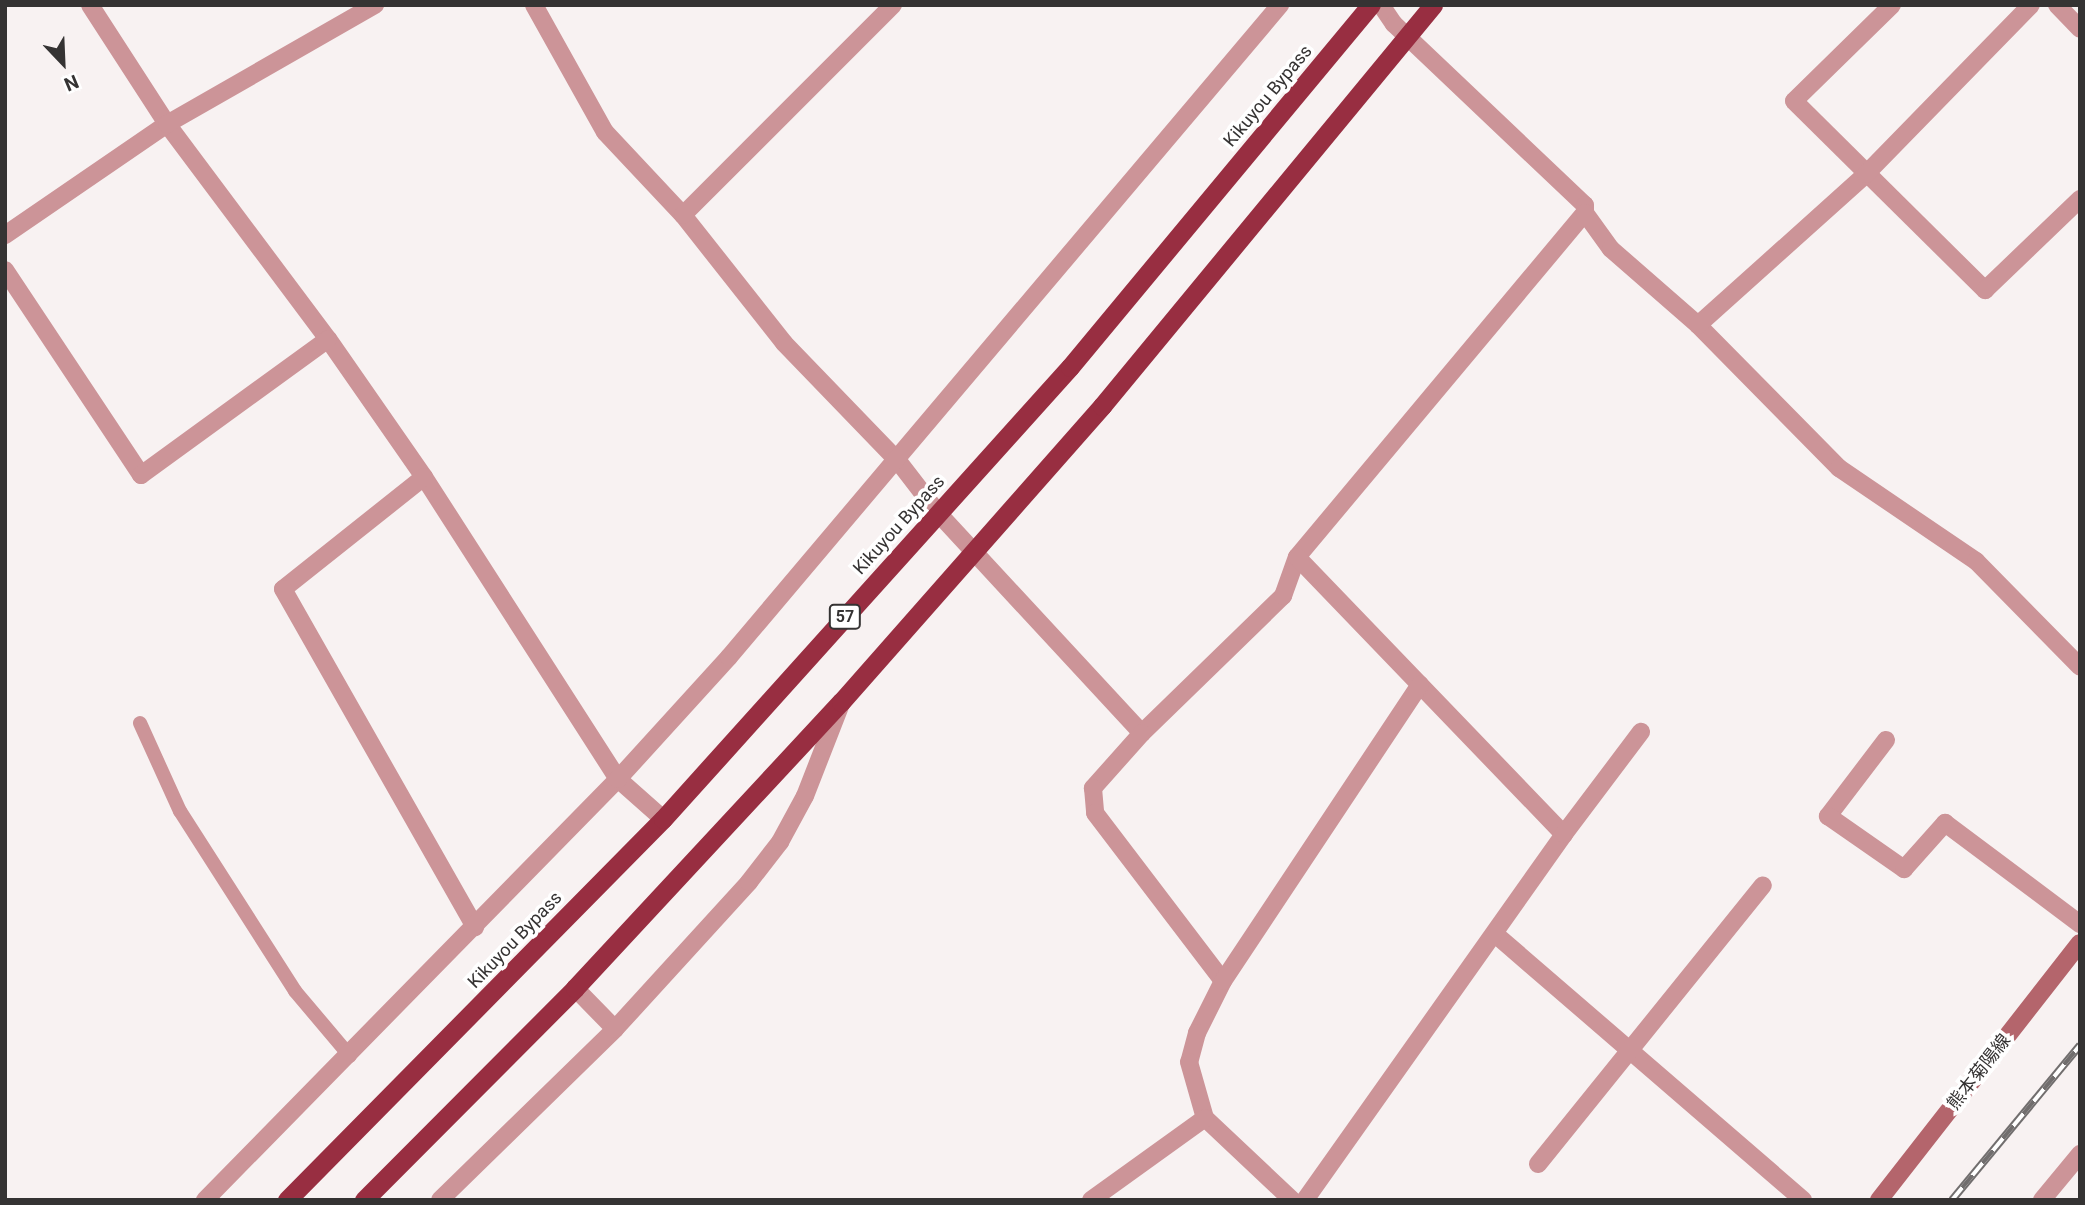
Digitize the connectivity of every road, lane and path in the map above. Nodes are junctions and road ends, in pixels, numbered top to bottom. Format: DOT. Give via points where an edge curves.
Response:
graph roads {
  1 [pos="90,5"];
  2 [pos="375,5"];
  3 [pos="534,5"];
  4 [pos="894,5"];
  5 [pos="1280,5"];
  6 [pos="1371,5"];
  7 [pos="1381,5"];
  8 [pos="1433,5"];
  9 [pos="1892,5"];
  10 [pos="2031,5"];
  11 [pos="2057,5"];
  12 [pos="2080,29"];
  13 [pos="1407,37"];
  14 [pos="167,124"];
  15 [pos="1866,174"];
  16 [pos="2080,199"];
  17 [pos="1585,213"];
  18 [pos="683,215"];
  19 [pos="5,235"];
  20 [pos="5,270"];
  21 [pos="1698,325"];
  22 [pos="328,339"];
  23 [pos="898,461"];
  24 [pos="424,477"];
  25 [pos="938,513"];
  26 [pos="972,551"];
  27 [pos="1297,557"];
  28 [pos="2080,667"];
  29 [pos="1420,685"];
  30 [pos="841,702"];
  31 [pos="140,723"];
  32 [pos="1641,732"];
  33 [pos="1142,733"];
  34 [pos="1886,740"];
  35 [pos="618,779"];
  36 [pos="663,819"];
  37 [pos="1563,834"];
  38 [pos="1763,885"];
  39 [pos="2080,924"];
  40 [pos="475,927"];
  41 [pos="1495,934"];
  42 [pos="2080,943"];
  43 [pos="1223,981"];
  44 [pos="575,988"];
  45 [pos="615,1029"];
  46 [pos="1629,1049"];
  47 [pos="350,1056"];
  48 [pos="1205,1118"];
  49 [pos="2080,1154"];
  50 [pos="1538,1164"];
  51 [pos="205,1200"];
  52 [pos="287,1200"];
  53 [pos="364,1200"];
  54 [pos="440,1200"];
  55 [pos="1091,1200"];
  56 [pos="1292,1200"];
  57 [pos="1305,1200"];
  58 [pos="1803,1200"];
  59 [pos="1879,1200"];
  60 [pos="2042,1200"];
  1 -- 14 [label="street"];
  2 -- 14 [label="street"];
  3 -- 18 [label="street" via="604,132"];
  4 -- 18 [label="street"];
  5 -- 23 [label="street"];
  6 -- 25 [label="highway, Kikuyou Bypass / 57" via="1070,368"];
  7 -- 13 [label="street"];
  8 -- 13 [label="highway"];
  9 -- 15 [label="street" via="1794,101"];
  10 -- 15 [label="street"];
  11 -- 12 [label="street"];
  13 -- 17 [label="street" via="1585,205"];
  13 -- 26 [label="highway" via="1102,406"];
  14 -- 19 [label="street"];
  14 -- 22 [label="street"];
  15 -- 16 [label="street" via="1985,290"];
  15 -- 21 [label="street"];
  17 -- 21 [label="street" via="1611,249"];
  17 -- 27 [label="street"];
  18 -- 23 [label="street" via="784,343"];
  20 -- 22 [label="street" via="141,475"];
  21 -- 28 [label="street" via="1839,468 1976,561"];
  22 -- 24 [label="street"];
  23 -- 25 [label="street"];
  23 -- 35 [label="street"];
  24 -- 35 [label="street"];
  24 -- 40 [label="street" via="283,589"];
  25 -- 26 [label="street"];
  25 -- 36 [label="highway, Kikuyou Bypass / 57"];
  26 -- 30 [label="highway"];
  26 -- 33 [label="street"];
  27 -- 29 [label="street"];
  27 -- 33 [label="street" via="1283,596"];
  29 -- 37 [label="street"];
  29 -- 43 [label="street"];
  30 -- 44 [label="highway"];
  30 -- 45 [label="street" via="805,796 780,842"];
  31 -- 47 [label="lane" via="180,811 295,990"];
  32 -- 37 [label="street"];
  33 -- 43 [label="street" via="1093,788 1095,813"];
  34 -- 39 [label="street" via="1828,816 1904,869 1945,823"];
  35 -- 36 [label="street"];
  35 -- 40 [label="street"];
  36 -- 52 [label="highway, Kikuyou Bypass / 57"];
  37 -- 41 [label="street"];
  38 -- 46 [label="street"];
  40 -- 47 [label="street"];
  41 -- 46 [label="street"];
  41 -- 57 [label="street"];
  42 -- 59 [label="main road, 熊本菊陽線"];
  43 -- 48 [label="street" via="1197,1033 1189,1062"];
  44 -- 45 [label="street"];
  44 -- 53 [label="highway"];
  45 -- 54 [label="street"];
  46 -- 50 [label="street"];
  46 -- 58 [label="street"];
  47 -- 51 [label="street"];
  48 -- 55 [label="street"];
  48 -- 56 [label="street"];
  49 -- 60 [label="street"];
}
